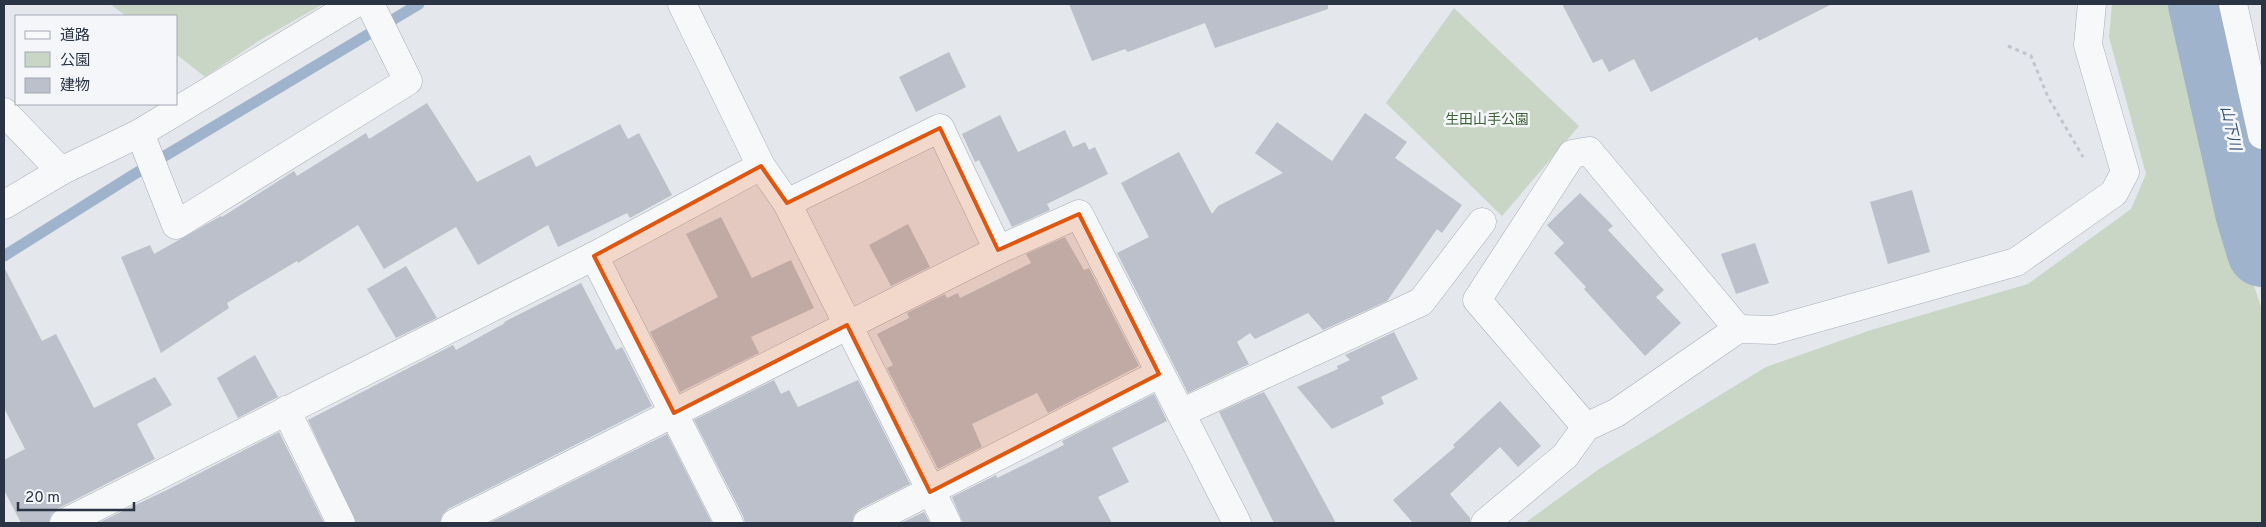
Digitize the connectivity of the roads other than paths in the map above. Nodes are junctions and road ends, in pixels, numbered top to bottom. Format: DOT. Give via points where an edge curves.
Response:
graph roads {
  1 [pos="354,4"];
  2 [pos="370,4"];
  3 [pos="682,4"];
  4 [pos="2092,4"];
  5 [pos="2233,4"];
  6 [pos="4,112"];
  7 [pos="140,133"];
  8 [pos="2262,135"];
  9 [pos="761,166"];
  10 [pos="62,171"];
  11 [pos="787,204"];
  12 [pos="4,205"];
  13 [pos="1482,222"];
  14 [pos="998,250"];
  15 [pos="594,256"];
  16 [pos="847,325"];
  17 [pos="1738,330"];
  18 [pos="1159,374"];
  19 [pos="286,410"];
  20 [pos="674,413"];
  21 [pos="1181,413"];
  22 [pos="1586,427"];
  23 [pos="930,492"];
  24 [pos="64,523"];
  25 [pos="341,523"];
  26 [pos="455,523"];
  27 [pos="728,523"];
  28 [pos="867,523"];
  29 [pos="947,523"];
  30 [pos="1237,523"];
  31 [pos="1485,523"];
  1 -- 7 [label="street"];
  2 -- 7 [label="street" via="408,81 176,225"];
  3 -- 9 [label="street"];
  4 -- 17 [label="street" via="2088,46 2125,172 2114,193 2016,262 1774,330"];
  5 -- 8 [label="street"];
  6 -- 10 [label="street"];
  7 -- 10 [label="street"];
  9 -- 11 [label="street"];
  9 -- 15 [label="street"];
  10 -- 12 [label="street"];
  11 -- 14 [label="street" via="940,128"];
  11 -- 16 [label="street"];
  13 -- 21 [label="street" via="1421,302"];
  14 -- 16 [label="street"];
  14 -- 18 [label="street" via="1079,214"];
  15 -- 19 [label="street"];
  15 -- 20 [label="street"];
  16 -- 20 [label="street"];
  16 -- 23 [label="street"];
  17 -- 22 [label="street" via="1616,413"];
  17 -- 22 [label="street" via="1589,151 1572,154 1477,300"];
  18 -- 21 [label="street"];
  18 -- 23 [label="street"];
  19 -- 24 [label="street"];
  19 -- 25 [label="street"];
  20 -- 26 [label="street"];
  20 -- 27 [label="street"];
  21 -- 30 [label="street"];
  22 -- 31 [label="street" via="1565,456"];
  23 -- 28 [label="street"];
  23 -- 29 [label="street"];
}
